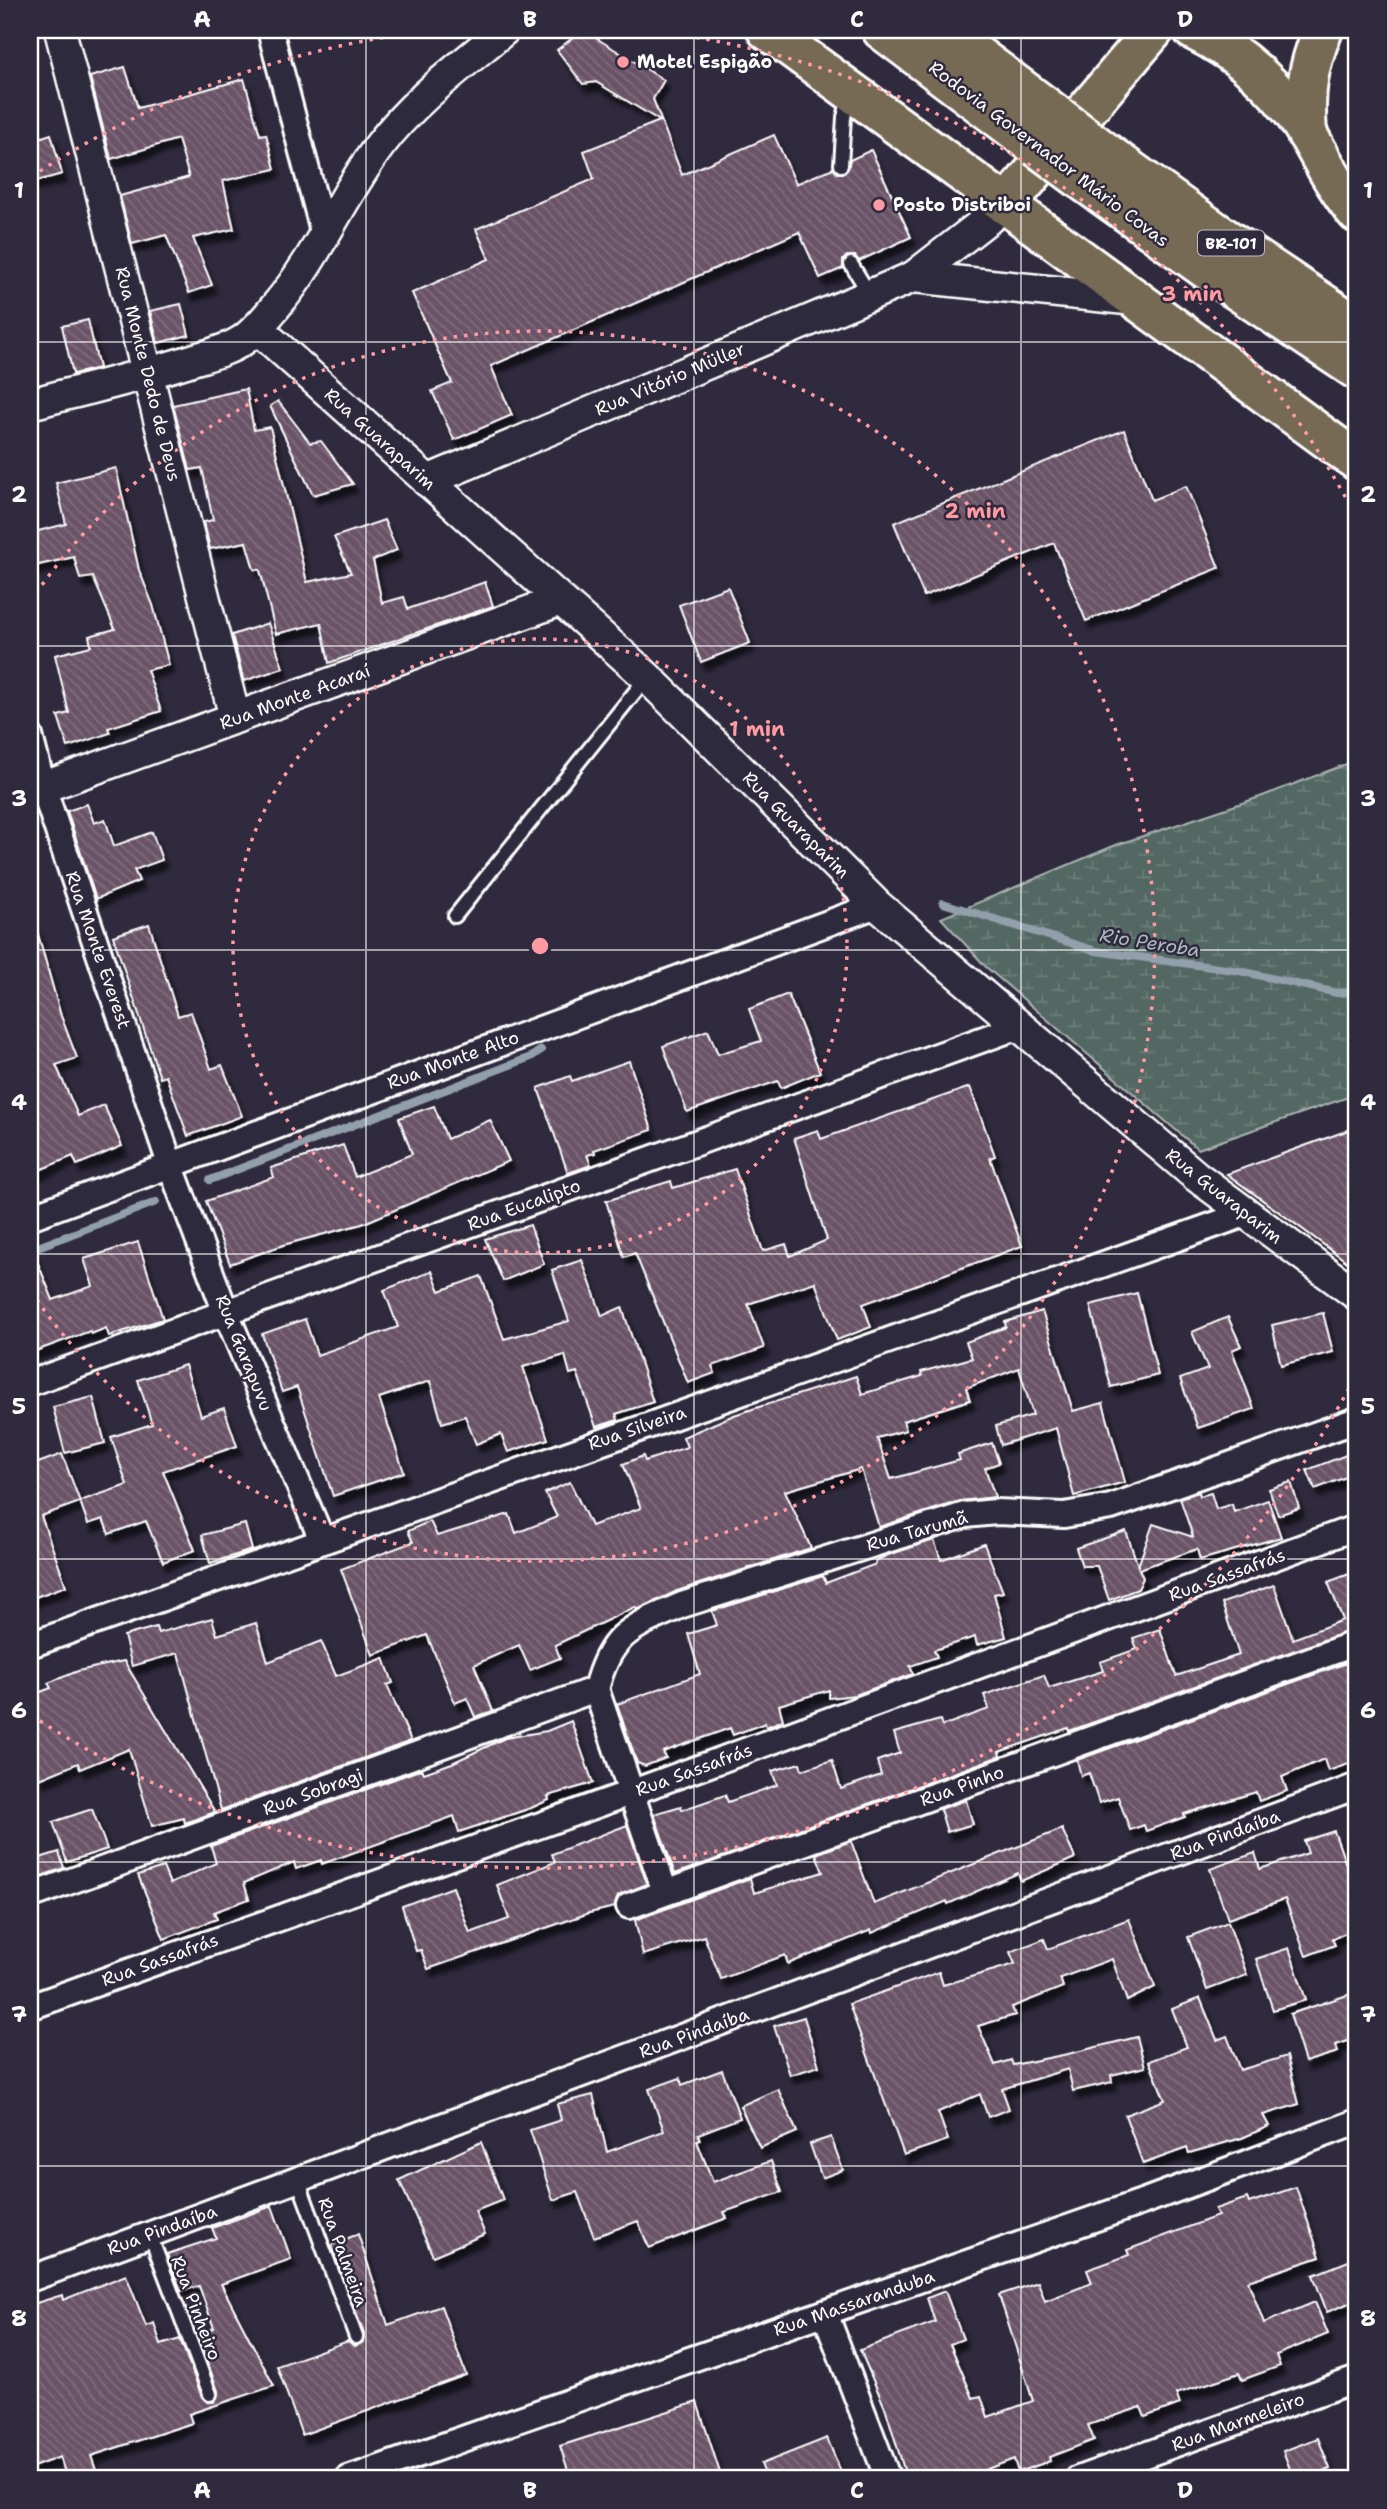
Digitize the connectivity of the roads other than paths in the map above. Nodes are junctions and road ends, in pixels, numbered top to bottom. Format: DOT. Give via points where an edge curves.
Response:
graph roads {
  1 [pos="60,30"];
  2 [pos="270,30"];
  3 [pos="504,30"];
  4 [pos="767,30"];
  5 [pos="882,30"];
  6 [pos="943,30"];
  7 [pos="1154,30"];
  8 [pos="1193,30"];
  9 [pos="1323,30"];
  10 [pos="851,92"];
  11 [pos="1047,132"];
  12 [pos="1307,134"];
  13 [pos="841,165"];
  14 [pos="1006,205"];
  15 [pos="1357,213"];
  16 [pos="325,239"];
  17 [pos="851,264"];
  18 [pos="913,277"];
  19 [pos="870,295"];
  20 [pos="1136,300"];
  21 [pos="1357,326"];
  22 [pos="257,328"];
  23 [pos="1357,370"];
  24 [pos="148,374"];
  25 [pos="30,404"];
  26 [pos="1357,461"];
  27 [pos="427,481"];
  28 [pos="561,600"];
  29 [pos="647,677"];
  30 [pos="235,718"];
  31 [pos="30,736"];
  32 [pos="36,790"];
  33 [pos="877,905"];
  34 [pos="455,916"];
  35 [pos="1017,1027"];
  36 [pos="170,1164"];
  37 [pos="1245,1213"];
  38 [pos="30,1217"];
  39 [pos="1357,1295"];
  40 [pos="226,1313"];
  41 [pos="30,1383"];
  42 [pos="1357,1420"];
  43 [pos="1357,1527"];
  44 [pos="322,1540"];
  45 [pos="1357,1643"];
  46 [pos="30,1645"];
  47 [pos="596,1689"];
  48 [pos="1357,1786"];
  49 [pos="634,1792"];
  50 [pos="665,1892"];
  51 [pos="30,1896"];
  52 [pos="629,1906"];
  53 [pos="30,2007"];
  54 [pos="1357,2122"];
  55 [pos="298,2180"];
  56 [pos="150,2235"];
  57 [pos="30,2279"];
  58 [pos="825,2313"];
  59 [pos="356,2337"];
  60 [pos="1357,2379"];
  61 [pos="210,2394"];
  62 [pos="348,2479"];
  63 [pos="888,2479"];
  64 [pos="1079,2479"];
  1 -- 24 [label="street, Rua Monte Dedo de Deus"];
  2 -- 16 [label="street"];
  3 -- 16 [label="street" via="396,126 362,172"];
  4 -- 10 [label="main road"];
  5 -- 11 [label="main road, Rodovia Governador Mário Covas / BR-101"];
  6 -- 11 [label="main road, Rodovia Governador Mário Covas / BR-101"];
  7 -- 14 [label="main road, Rua Vitório Müller"];
  8 -- 12 [label="main road" via="1248,64"];
  9 -- 12 [label="main road" via="1310,61"];
  10 -- 13 [label="lane" via="844,117"];
  10 -- 14 [label="main road"];
  11 -- 21 [label="main road, Rodovia Governador Mário Covas / BR-101, bridge" via="1108,154"];
  11 -- 23 [label="main road, Rodovia Governador Mário Covas / BR-101, bridge" via="1083,181"];
  12 -- 15 [label="main road" via="1334,186"];
  14 -- 18 [label="street, Rua Vitório Müller"];
  14 -- 20 [label="main road"];
  16 -- 22 [label="street"];
  17 -- 19 [label="lane"];
  18 -- 19 [label="street, Rua Vitório Müller"];
  18 -- 20 [label="street, Rua Vitório Müller"];
  19 -- 27 [label="street, Rua Vitório Müller"];
  20 -- 26 [label="main road"];
  22 -- 24 [label="street" via="227,349"];
  22 -- 27 [label="street, Rua Guaraparim"];
  24 -- 25 [label="street"];
  24 -- 30 [label="street, Rua Monte Dedo de Deus"];
  27 -- 28 [label="street, Rua Guaraparim"];
  28 -- 29 [label="street, Rua Guaraparim"];
  28 -- 30 [label="street, Rua Monte Acaraí"];
  29 -- 33 [label="street, Rua Guaraparim"];
  29 -- 34 [label="lane"];
  30 -- 32 [label="street, Rua Monte Acaraí"];
  31 -- 32 [label="street, Rua Monte Everest"];
  32 -- 36 [label="street, Rua Monte Everest"];
  33 -- 35 [label="street, Rua Guaraparim"];
  33 -- 36 [label="street, Rua Monte Alto"];
  35 -- 37 [label="street, Rua Guaraparim"];
  35 -- 40 [label="street, Rua Eucalipto"];
  36 -- 38 [label="street, Rua Monte Alto"];
  36 -- 40 [label="street, Rua Garapuvu"];
  37 -- 39 [label="street, Rua Guaraparim"];
  37 -- 44 [label="street, Rua Silveira"];
  40 -- 41 [label="street, Rua Eucalipto"];
  40 -- 44 [label="street, Rua Garapuvu"];
  42 -- 47 [label="street, Rua Tarumã" via="1111,1507 1064,1515 965,1515 682,1605 645,1622 614,1645 603,1661"];
  43 -- 49 [label="street, Rua Sassafrás"];
  44 -- 46 [label="street, Rua Silveira"];
  45 -- 50 [label="street, Rua Pinho"];
  47 -- 49 [label="street"];
  47 -- 51 [label="street, Rua Sobragi"];
  48 -- 55 [label="street, Rua Pindaíba"];
  49 -- 50 [label="street"];
  49 -- 53 [label="street, Rua Sassafrás"];
  50 -- 52 [label="street, Rua Pinho"];
  54 -- 58 [label="street, Rua Massaranduba"];
  55 -- 56 [label="street, Rua Pindaíba"];
  55 -- 59 [label="lane, Rua Palmeira"];
  56 -- 57 [label="street, Rua Pindaíba"];
  56 -- 61 [label="lane, Rua Pinheiro"];
  58 -- 62 [label="street, Rua Massaranduba"];
  58 -- 63 [label="street"];
  60 -- 64 [label="street, Rua Marmeleiro"];
}
